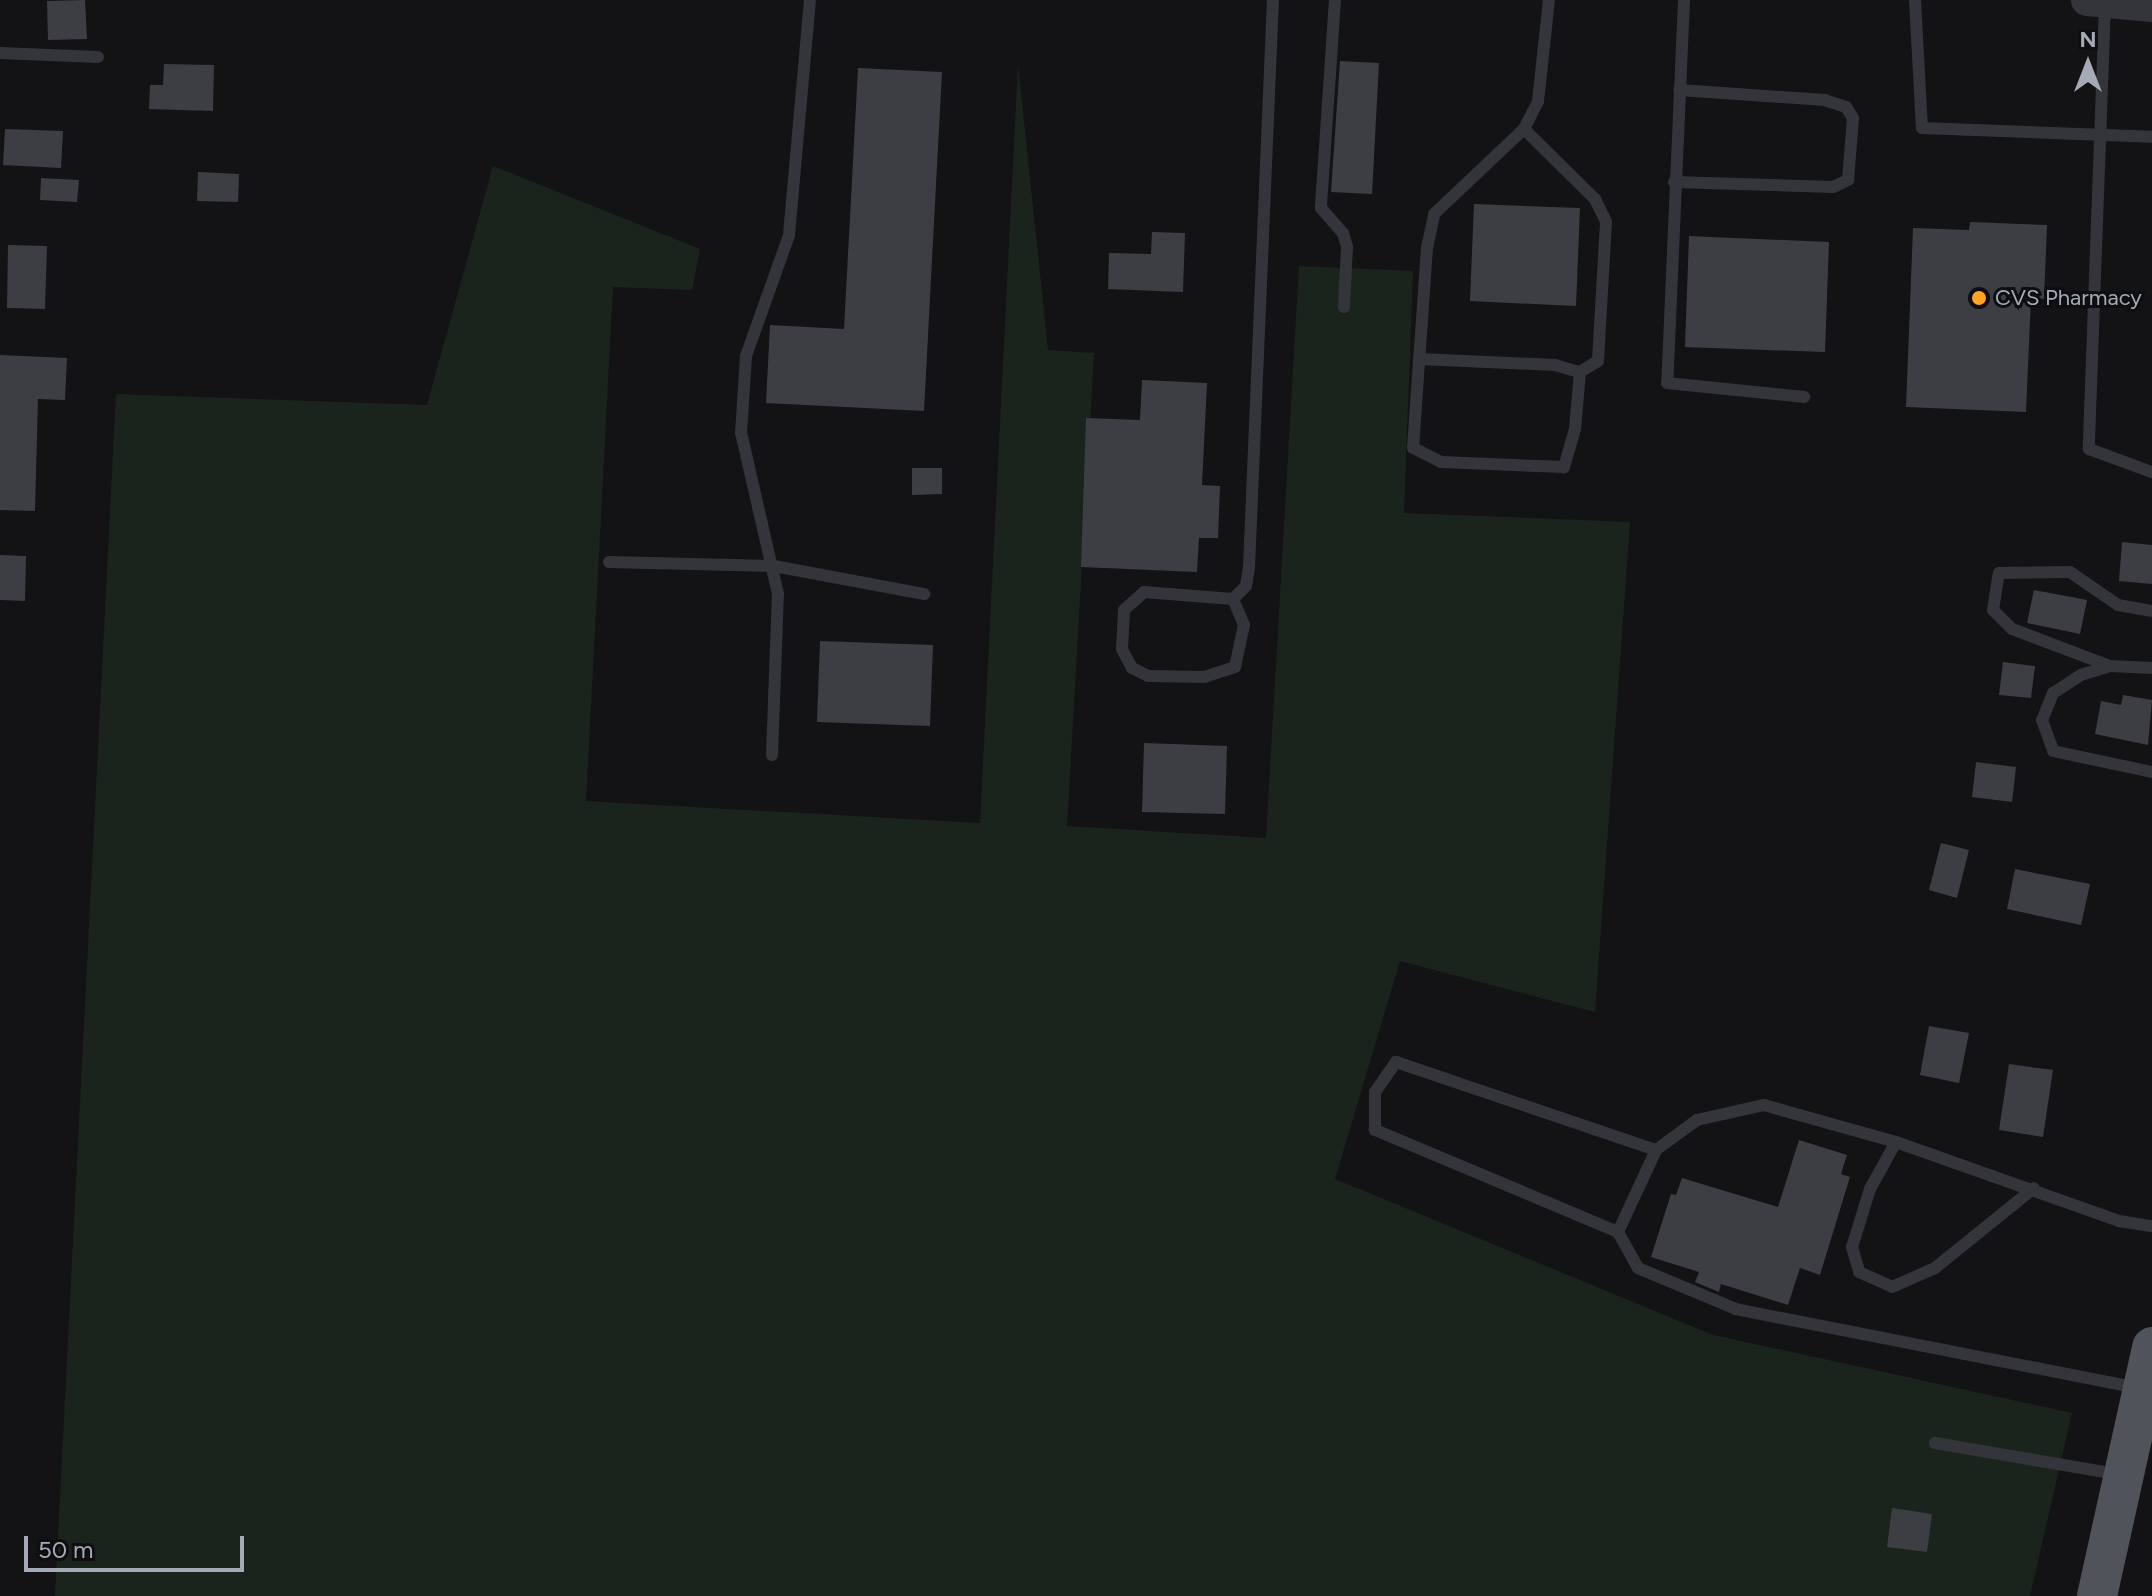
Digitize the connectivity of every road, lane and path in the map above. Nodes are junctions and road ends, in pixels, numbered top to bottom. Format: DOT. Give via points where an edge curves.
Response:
graph roads {
  1 [pos="810,0"];
  2 [pos="1273,0"];
  3 [pos="1335,0"];
  4 [pos="1549,0"];
  5 [pos="1684,0"];
  6 [pos="1915,0"];
  7 [pos="2096,1"];
  8 [pos="2152,6"];
  9 [pos="0,53"];
  10 [pos="98,57"];
  11 [pos="1679,90"];
  12 [pos="1524,129"];
  13 [pos="2099,132"];
  14 [pos="2152,137"];
  15 [pos="1674,182"];
  16 [pos="1344,307"];
  17 [pos="1419,359"];
  18 [pos="1580,372"];
  19 [pos="1804,397"];
  20 [pos="2152,472"];
  21 [pos="609,562"];
  22 [pos="774,566"];
  23 [pos="924,594"];
  24 [pos="1233,599"];
  25 [pos="2152,611"];
  26 [pos="2110,666"];
  27 [pos="2152,668"];
  28 [pos="772,755"];
  29 [pos="2152,772"];
  30 [pos="1896,1142"];
  31 [pos="1656,1150"];
  32 [pos="2034,1188"];
  33 [pos="2152,1226"];
  34 [pos="1618,1232"];
  35 [pos="2152,1347"];
  36 [pos="2143,1388"];
  37 [pos="1935,1443"];
  38 [pos="2124,1475"];
  39 [pos="2097,1596"];
  1 -- 22 [label="lane" via="789,235 746,356 741,433"];
  2 -- 24 [label="lane" via="1249,567 1246,586"];
  3 -- 16 [label="lane" via="1321,208 1343,233 1347,247"];
  4 -- 12 [label="lane" via="1538,101"];
  5 -- 11 [label="lane"];
  6 -- 13 [label="lane" via="1922,128"];
  7 -- 8 [label="street"];
  7 -- 13 [label="lane"];
  9 -- 10 [label="lane"];
  11 -- 15 [label="lane"];
  11 -- 15 [label="lane" via="1825,100 1846,107 1853,118 1848,180 1833,187"];
  12 -- 17 [label="lane" via="1434,214"];
  12 -- 18 [label="lane" via="1595,199 1606,222 1598,361"];
  13 -- 14 [label="lane"];
  13 -- 20 [label="lane" via="2089,449"];
  15 -- 19 [label="lane" via="1667,383"];
  17 -- 18 [label="lane" via="1555,365"];
  17 -- 18 [label="lane" via="1413,448 1441,462 1564,467 1575,429"];
  21 -- 22 [label="lane"];
  22 -- 23 [label="lane"];
  22 -- 28 [label="lane" via="778,594"];
  24 -- 24 [label="lane" via="1244,625 1235,667 1222,675 1148,676 1126,660 1121,634 1124,610 1132,598 1144,592 1187,592"];
  25 -- 26 [label="lane" via="2118,605 2070,572 1999,573 1993,610 2012,629"];
  26 -- 27 [label="lane"];
  26 -- 29 [label="lane" via="2081,675 2053,693 2042,720 2053,751"];
  30 -- 31 [label="lane" via="1764,1105 1697,1120"];
  30 -- 32 [label="lane"];
  30 -- 32 [label="lane" via="1870,1189 1852,1247 1859,1272 1892,1287 1935,1268"];
  31 -- 34 [label="lane"];
  31 -- 34 [label="lane" via="1396,1062 1375,1092 1375,1130"];
  32 -- 33 [label="lane" via="2119,1221"];
  34 -- 36 [label="lane" via="1638,1268 1736,1309"];
  35 -- 36 [label="main road"];
  36 -- 38 [label="main road"];
  37 -- 38 [label="lane"];
  38 -- 39 [label="main road"];
}
